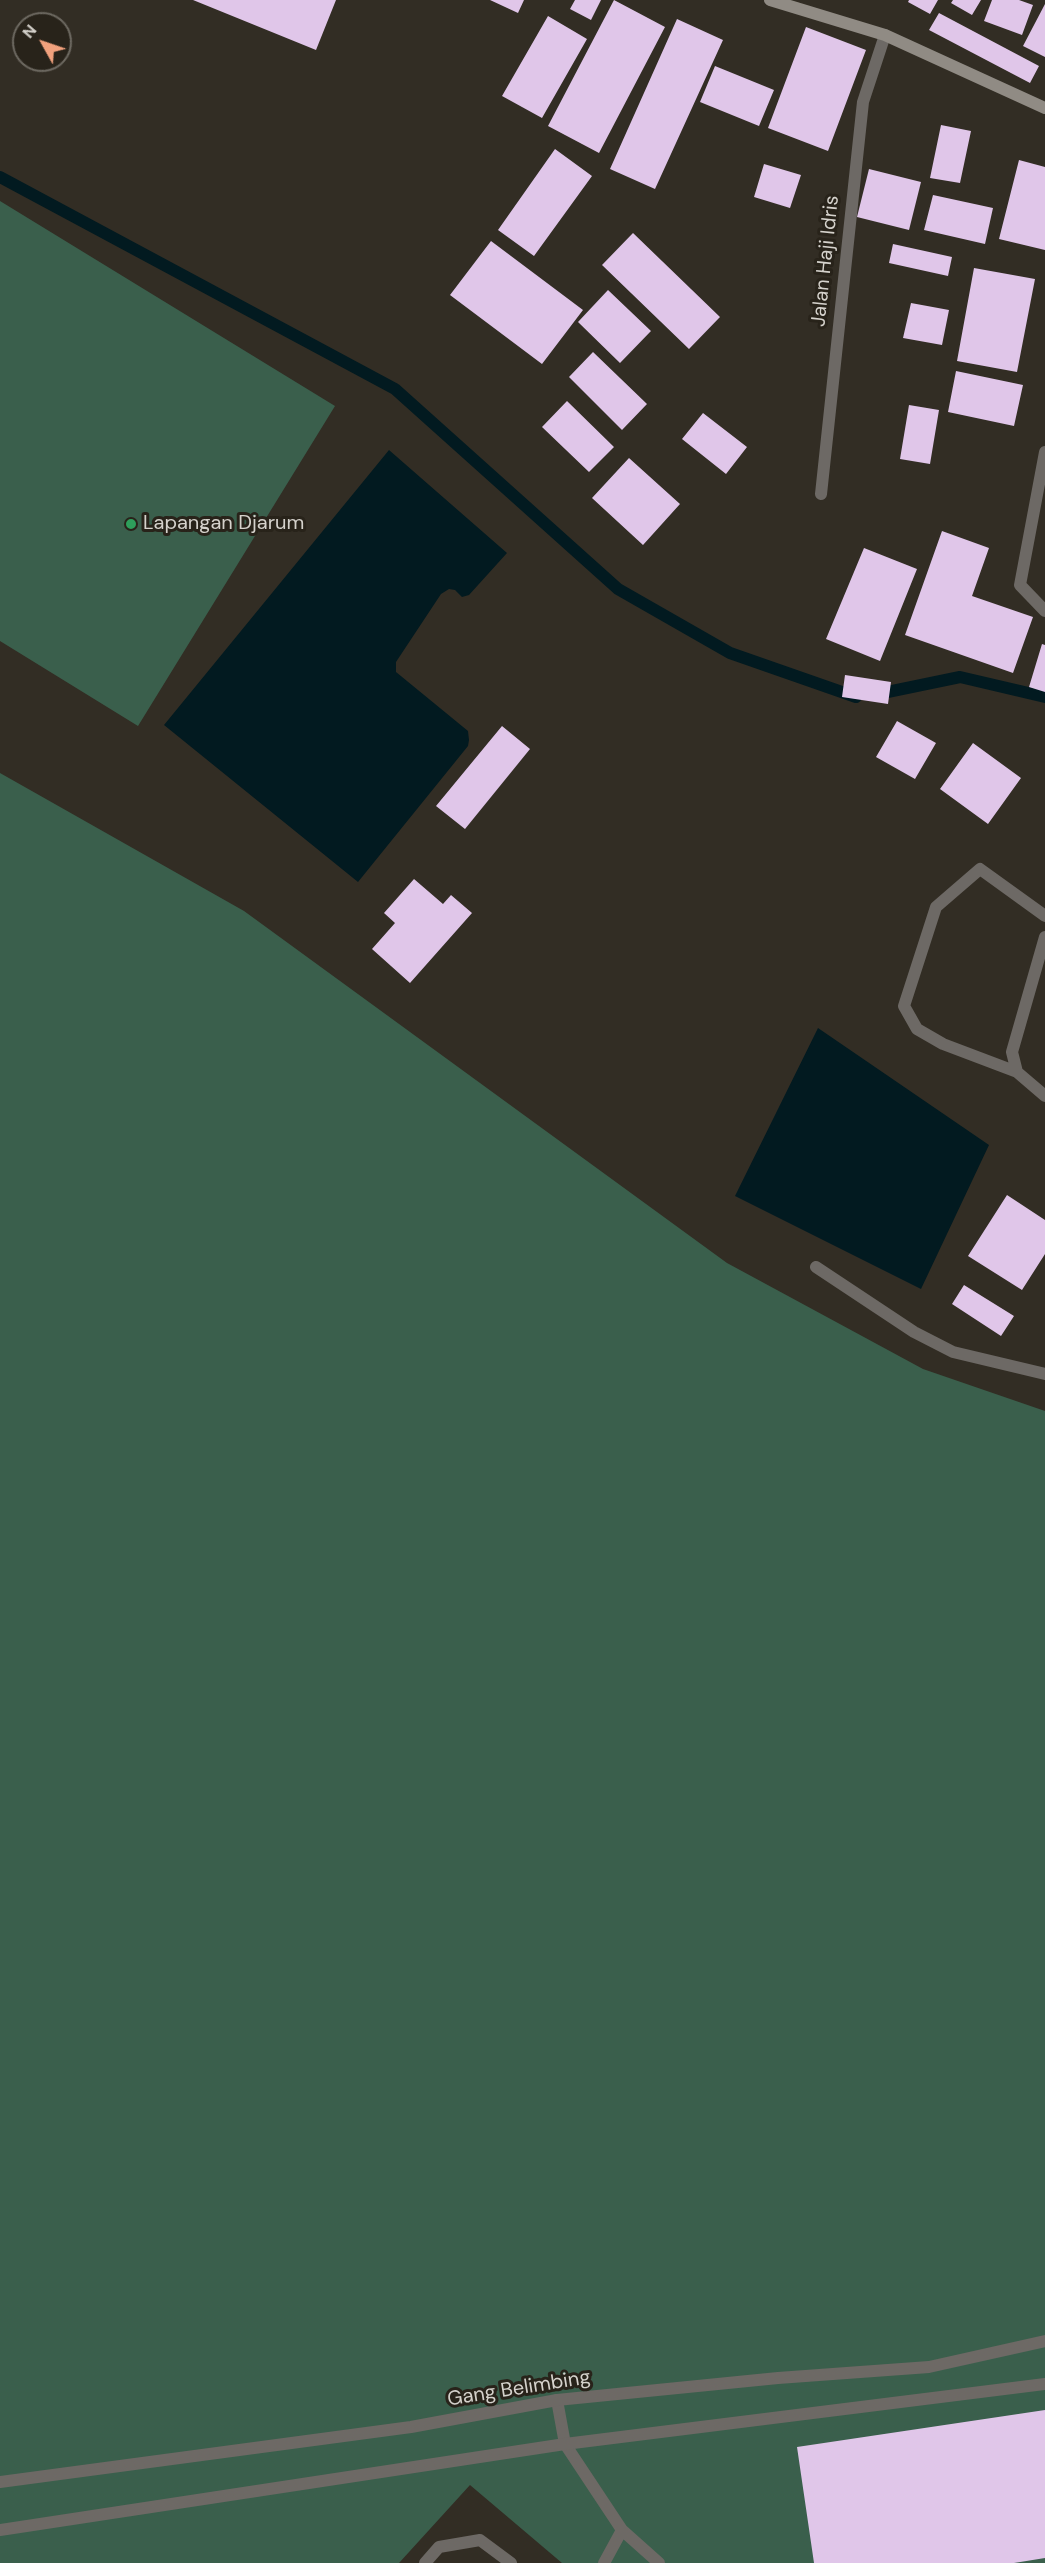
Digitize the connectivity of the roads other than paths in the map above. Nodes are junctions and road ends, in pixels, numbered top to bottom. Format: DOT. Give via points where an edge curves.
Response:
graph roads {
  1 [pos="770,0"];
  2 [pos="885,35"];
  3 [pos="1045,108"];
  4 [pos="1045,452"];
  5 [pos="821,494"];
  6 [pos="1045,611"];
  7 [pos="1045,916"];
  8 [pos="1045,937"];
  9 [pos="1017,1072"];
  10 [pos="1045,1096"];
  11 [pos="816,1267"];
  12 [pos="1045,1374"];
  13 [pos="1045,2341"];
  14 [pos="1045,2384"];
  15 [pos="557,2400"];
  16 [pos="565,2444"];
  17 [pos="0,2482"];
  18 [pos="0,2530"];
  19 [pos="621,2530"];
  20 [pos="425,2563"];
  21 [pos="512,2563"];
  22 [pos="604,2563"];
  23 [pos="659,2563"];
  1 -- 2 [label="main road"];
  2 -- 3 [label="main road"];
  2 -- 5 [label="street, Jalan Haji Idris" via="863,102"];
  4 -- 6 [label="street" via="1020,585"];
  7 -- 9 [label="street" via="980,869 936,907 904,1006 917,1029 943,1044"];
  8 -- 9 [label="street" via="1012,1052"];
  9 -- 10 [label="street"];
  11 -- 12 [label="street" via="914,1332 953,1352"];
  13 -- 15 [label="street, Gang Belimbing" via="929,2367"];
  14 -- 16 [label="street"];
  15 -- 16 [label="street"];
  15 -- 17 [label="street, Gang Belimbing" via="411,2427"];
  16 -- 18 [label="street"];
  16 -- 19 [label="street"];
  19 -- 22 [label="street"];
  19 -- 23 [label="street"];
  20 -- 21 [label="street" via="439,2547 480,2540"];
}
